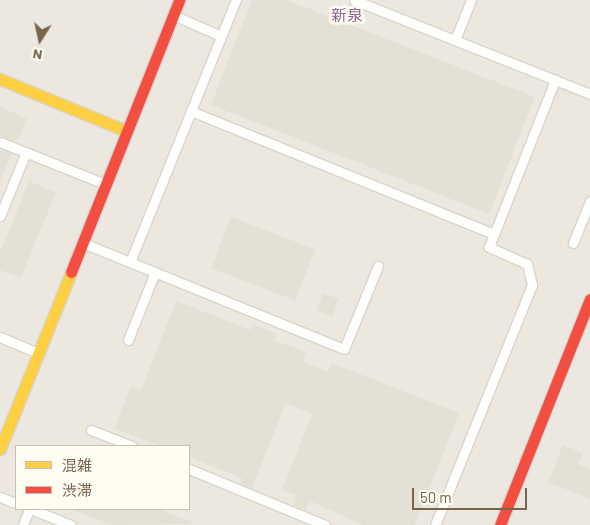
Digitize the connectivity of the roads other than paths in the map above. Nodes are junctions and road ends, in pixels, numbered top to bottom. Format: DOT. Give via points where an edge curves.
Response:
graph roads {
  1 [pos="179,0"];
  2 [pos="236,0"];
  3 [pos="354,0"];
  4 [pos="471,0"];
  5 [pos="173,15"];
  6 [pos="222,36"];
  7 [pos="455,40"];
  8 [pos="0,79"];
  9 [pos="555,80"];
  10 [pos="590,94"];
  11 [pos="191,111"];
  12 [pos="126,131"];
  13 [pos="0,142"];
  14 [pos="26,152"];
  15 [pos="105,184"];
  16 [pos="590,201"];
  17 [pos="0,216"];
  18 [pos="494,234"];
  19 [pos="82,243"];
  20 [pos="572,243"];
  21 [pos="130,262"];
  22 [pos="378,266"];
  23 [pos="155,272"];
  24 [pos="590,299"];
  25 [pos="0,337"];
  26 [pos="128,340"];
  27 [pos="38,353"];
  28 [pos="91,430"];
  29 [pos="129,445"];
  30 [pos="0,449"];
  31 [pos="190,469"];
  32 [pos="0,497"];
  33 [pos="15,503"];
  34 [pos="30,510"];
  35 [pos="33,510"];
  36 [pos="22,525"];
  37 [pos="71,525"];
  38 [pos="325,525"];
  39 [pos="435,525"];
  40 [pos="500,525"];
  1 -- 5 [label="street"];
  2 -- 6 [label="lane"];
  3 -- 7 [label="lane"];
  4 -- 7 [label="lane"];
  5 -- 6 [label="lane"];
  5 -- 12 [label="street"];
  6 -- 11 [label="lane"];
  7 -- 9 [label="lane"];
  8 -- 12 [label="street"];
  9 -- 10 [label="lane"];
  9 -- 18 [label="lane"];
  11 -- 18 [label="lane"];
  11 -- 21 [label="lane"];
  12 -- 15 [label="street"];
  13 -- 14 [label="lane"];
  14 -- 15 [label="lane"];
  14 -- 17 [label="lane"];
  15 -- 19 [label="street"];
  16 -- 20 [label="lane"];
  18 -- 39 [label="lane" via="489,247 527,264 532,285"];
  19 -- 21 [label="lane"];
  19 -- 27 [label="street"];
  21 -- 23 [label="lane"];
  22 -- 23 [label="lane" via="344,349"];
  23 -- 26 [label="lane"];
  24 -- 40 [label="street"];
  25 -- 27 [label="lane"];
  27 -- 30 [label="street"];
  28 -- 29 [label="lane"];
  31 -- 38 [label="lane"];
  32 -- 33 [label="lane"];
  34 -- 36 [label="lane"];
  35 -- 37 [label="lane"];
}
